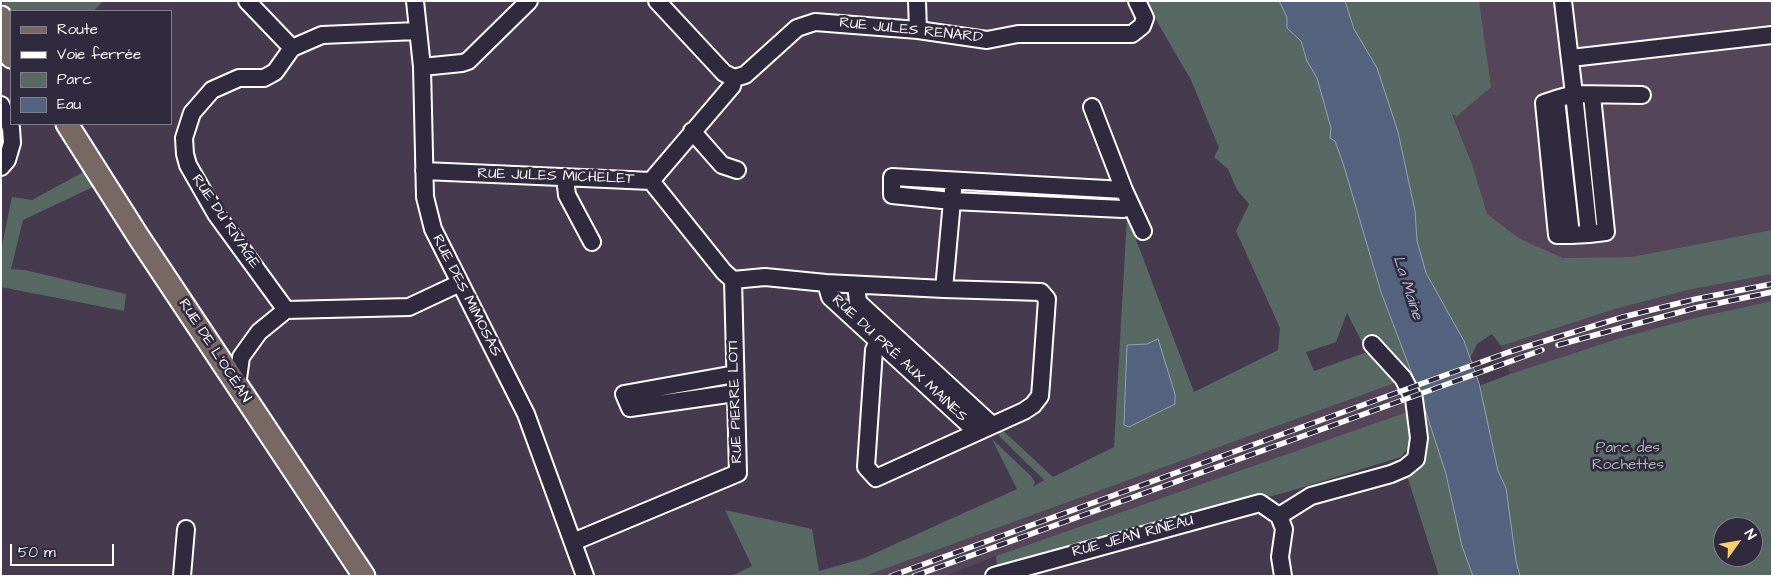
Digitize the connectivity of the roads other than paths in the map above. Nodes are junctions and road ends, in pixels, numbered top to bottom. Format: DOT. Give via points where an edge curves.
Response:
graph roads {
  1 [pos="247,1"];
  2 [pos="414,1"];
  3 [pos="529,1"];
  4 [pos="656,1"];
  5 [pos="917,1"];
  6 [pos="1137,1"];
  7 [pos="1563,1"];
  8 [pos="1,18"];
  9 [pos="918,30"];
  10 [pos="418,31"];
  11 [pos="10,32"];
  12 [pos="1769,36"];
  13 [pos="1,42"];
  14 [pos="292,48"];
  15 [pos="10,56"];
  16 [pos="1570,58"];
  17 [pos="422,67"];
  18 [pos="734,78"];
  19 [pos="1574,94"];
  20 [pos="1642,95"];
  21 [pos="1592,96"];
  22 [pos="1,105"];
  23 [pos="713,106"];
  24 [pos="1092,107"];
  25 [pos="10,122"];
  26 [pos="10,125"];
  27 [pos="68,125"];
  28 [pos="692,131"];
  29 [pos="1,167"];
  30 [pos="738,170"];
  31 [pos="424,171"];
  32 [pos="564,178"];
  33 [pos="650,181"];
  34 [pos="953,181"];
  35 [pos="1124,190"];
  36 [pos="952,201"];
  37 [pos="1132,207"];
  38 [pos="1143,231"];
  39 [pos="1589,234"];
  40 [pos="592,242"];
  41 [pos="733,280"];
  42 [pos="826,283"];
  43 [pos="458,284"];
  44 [pos="856,284"];
  45 [pos="944,289"];
  46 [pos="286,310"];
  47 [pos="878,342"];
  48 [pos="1372,344"];
  49 [pos="735,374"];
  50 [pos="237,386"];
  51 [pos="735,393"];
  52 [pos="985,428"];
  53 [pos="1276,513"];
  54 [pos="186,529"];
  55 [pos="573,542"];
  56 [pos="182,576"];
  57 [pos="364,576"];
  58 [pos="584,576"];
  59 [pos="994,576"];
  60 [pos="1283,576"];
  1 -- 14 [label="street"];
  2 -- 10 [label="street, RUE DES MIMOSAS"];
  3 -- 17 [label="street" via="468,61"];
  4 -- 18 [label="street" via="724,73"];
  5 -- 9 [label="street"];
  6 -- 9 [label="street, RUE JULES RENARD" via="1145,18 1142,26 1132,34 1018,34 987,40"];
  7 -- 16 [label="street"];
  8 -- 11 [label="main road"];
  9 -- 18 [label="street, RUE JULES RENARD" via="814,22 797,28 745,75"];
  10 -- 14 [label="street" via="322,35"];
  10 -- 17 [label="street, RUE DES MIMOSAS"];
  12 -- 16 [label="street"];
  13 -- 15 [label="main road"];
  14 -- 46 [label="street, RUE DU RIVAGE" via="275,72 264,78 239,78 212,90 192,112 184,138 188,165 216,214"];
  16 -- 19 [label="street"];
  17 -- 31 [label="street, RUE DES MIMOSAS"];
  18 -- 23 [label="street, RUE JULES RENARD" via="732,86"];
  19 -- 21 [label="street"];
  19 -- 39 [label="street"];
  19 -- 39 [label="street" via="1544,103 1557,235"];
  20 -- 21 [label="street"];
  21 -- 39 [label="street" via="1606,232"];
  22 -- 25 [label="street"];
  23 -- 28 [label="street, RUE JULES MICHELET"];
  24 -- 35 [label="street"];
  26 -- 29 [label="street" via="10,151"];
  27 -- 50 [label="main road, RUE DE L'OCÉAN"];
  28 -- 30 [label="street" via="722,165"];
  28 -- 33 [label="street, RUE JULES MICHELET"];
  31 -- 32 [label="street, RUE JULES MICHELET"];
  31 -- 43 [label="street, RUE DES MIMOSAS" via="425,197 433,230"];
  32 -- 33 [label="street, RUE JULES MICHELET"];
  32 -- 40 [label="street" via="567,195"];
  33 -- 41 [label="street"];
  34 -- 35 [label="street"];
  34 -- 36 [label="street"];
  34 -- 36 [label="street" via="892,177 892,195"];
  35 -- 37 [label="street"];
  36 -- 37 [label="street"];
  36 -- 45 [label="street"];
  37 -- 38 [label="street"];
  41 -- 42 [label="street" via="765,277"];
  41 -- 49 [label="street, RUE PIERRE LOTI"];
  42 -- 44 [label="street"];
  42 -- 47 [label="street, RUE DU PRÉ AUX MAINES" via="830,297"];
  43 -- 46 [label="street" via="409,307"];
  43 -- 55 [label="street, RUE DES MIMOSAS" via="526,414"];
  44 -- 45 [label="street"];
  44 -- 52 [label="street, RUE DU PRÉ AUX MAINES" via="858,302"];
  45 -- 52 [label="street" via="1041,292 1046,299 1040,396 1024,411"];
  46 -- 50 [label="street" via="259,332 241,357"];
  47 -- 52 [label="street, RUE DU PRÉ AUX MAINES"];
  47 -- 52 [label="street" via="874,350 866,467 876,478"];
  48 -- 53 [label="street" via="1403,378 1414,398 1419,438 1416,459 1391,474 1311,496"];
  49 -- 51 [label="street, RUE PIERRE LOTI"];
  49 -- 51 [label="street" via="624,394 630,408"];
  50 -- 57 [label="main road, RUE DE L'OCÉAN"];
  51 -- 55 [label="street, RUE PIERRE LOTI" via="738,473"];
  53 -- 59 [label="street, RUE JEAN RINEAU" via="1260,503 1250,505"];
  53 -- 60 [label="street" via="1284,529 1280,556"];
  54 -- 56 [label="street"];
  55 -- 58 [label="street, RUE DES MIMOSAS"];
}
